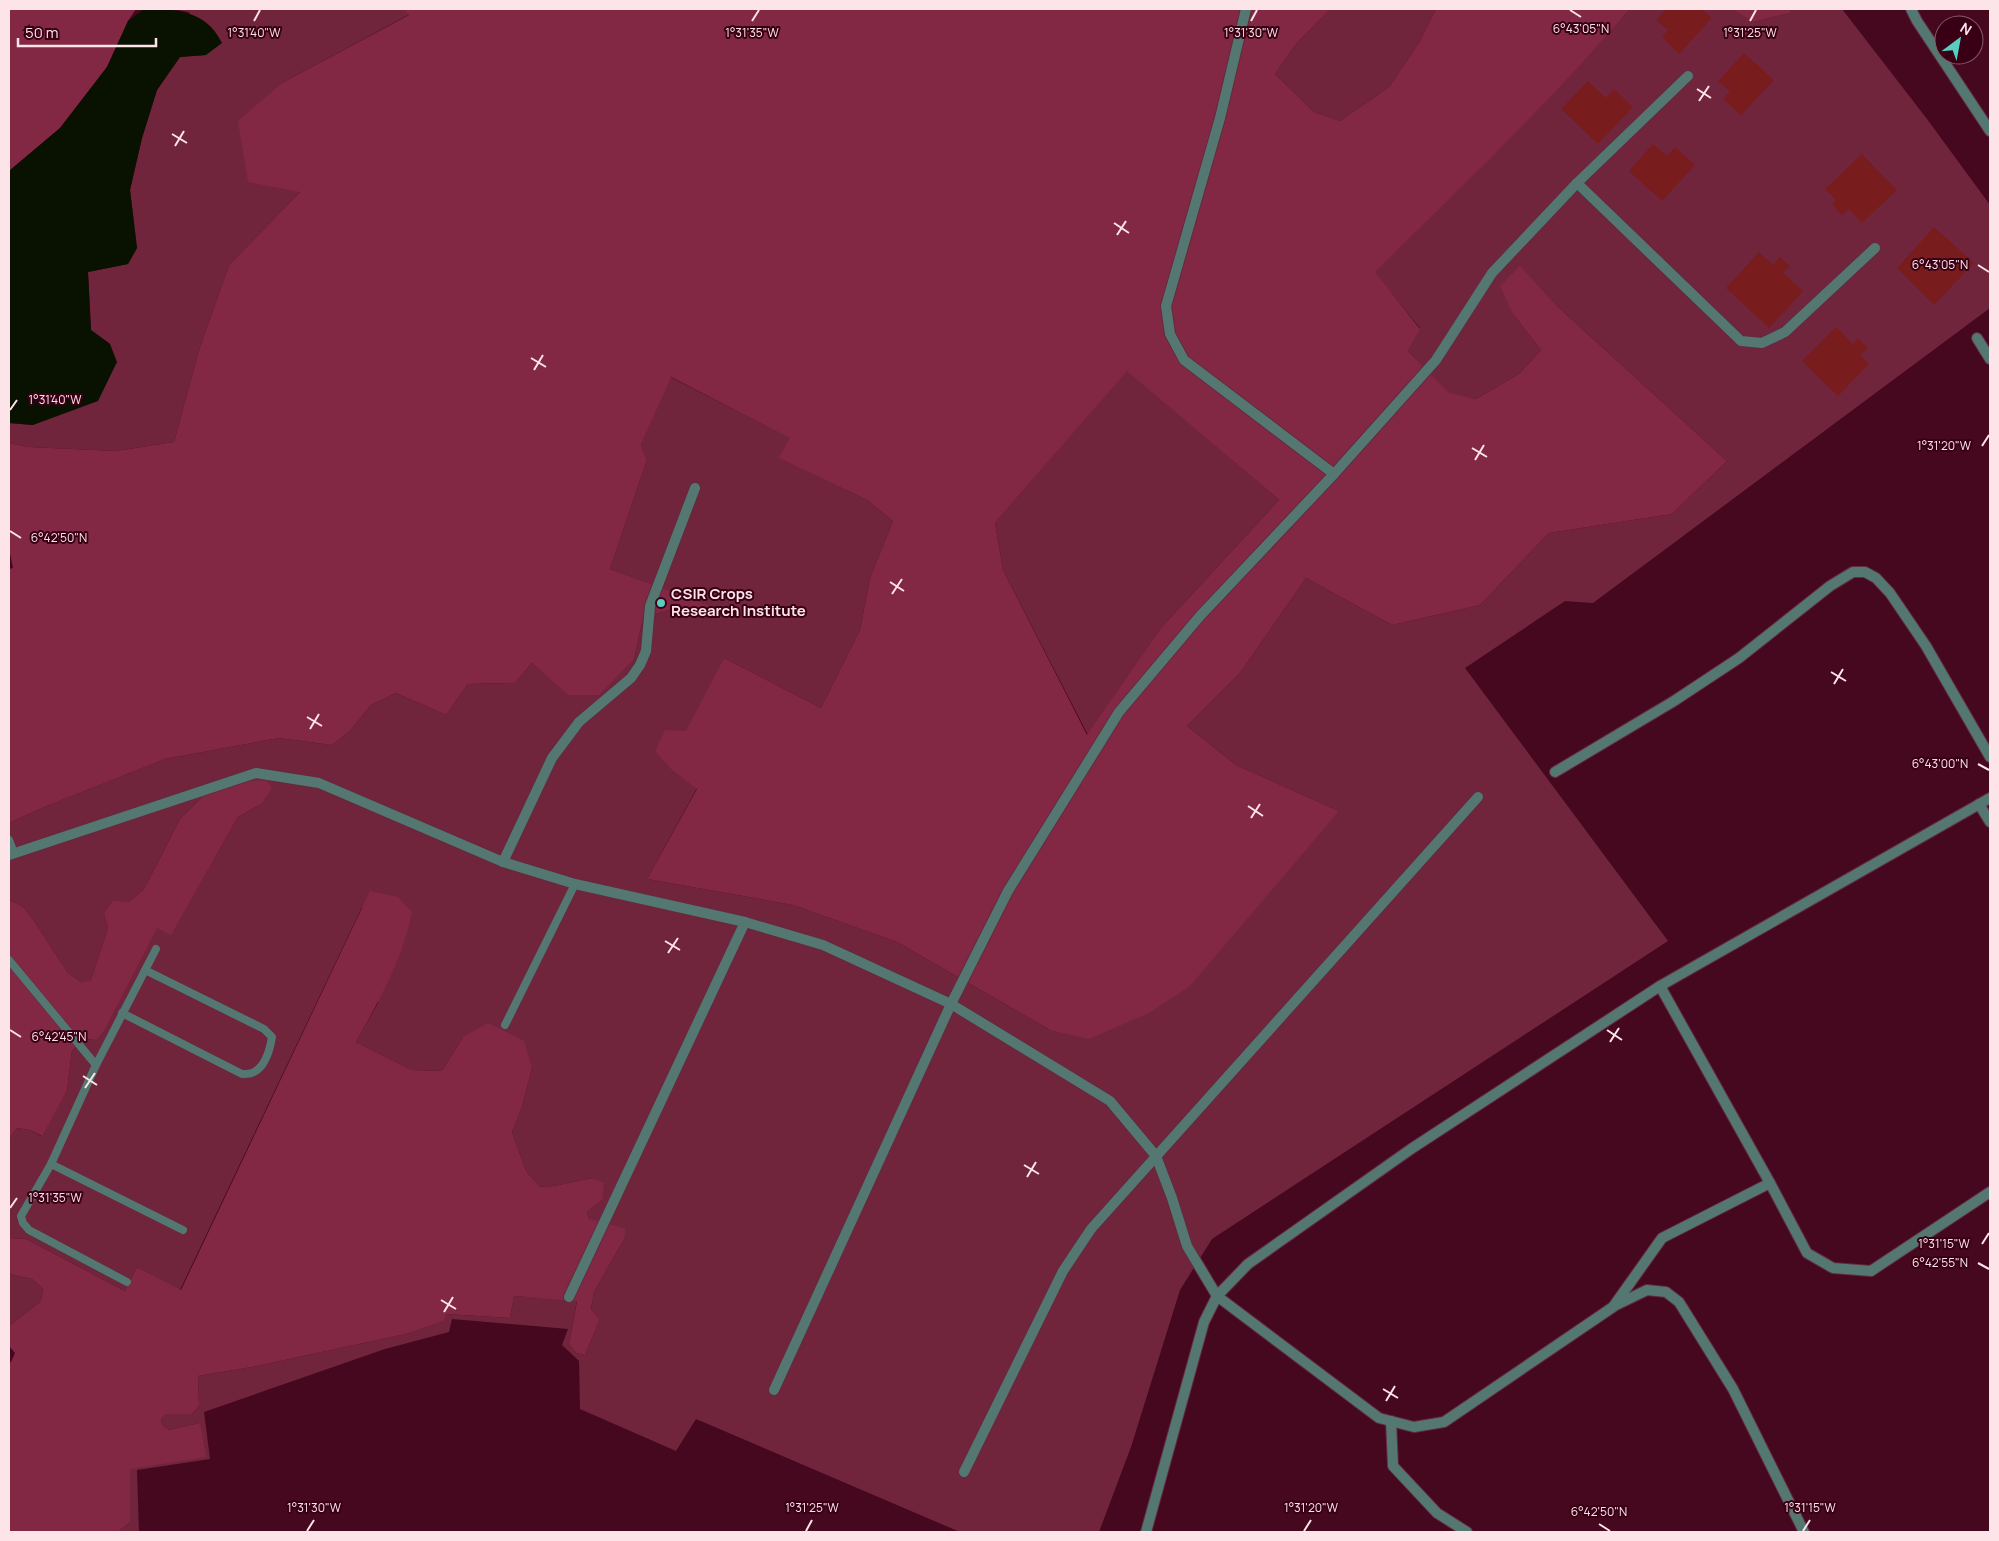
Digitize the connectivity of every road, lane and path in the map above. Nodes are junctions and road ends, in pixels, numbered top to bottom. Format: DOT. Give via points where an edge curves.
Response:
graph roads {
  1 [pos="1246,9"];
  2 [pos="1911,9"];
  3 [pos="1688,76"];
  4 [pos="1990,131"];
  5 [pos="1577,183"];
  6 [pos="1875,248"];
  7 [pos="1976,338"];
  8 [pos="1990,359"];
  9 [pos="1334,474"];
  10 [pos="696,488"];
  11 [pos="1990,757"];
  12 [pos="1555,772"];
  13 [pos="1478,797"];
  14 [pos="1990,798"];
  15 [pos="1980,804"];
  16 [pos="1990,822"];
  17 [pos="9,840"];
  18 [pos="11,854"];
  19 [pos="503,862"];
  20 [pos="575,884"];
  21 [pos="745,922"];
  22 [pos="156,950"];
  23 [pos="9,960"];
  24 [pos="145,970"];
  25 [pos="1660,986"];
  26 [pos="951,1004"];
  27 [pos="122,1013"];
  28 [pos="505,1025"];
  29 [pos="96,1064"];
  30 [pos="1156,1156"];
  31 [pos="51,1164"];
  32 [pos="1770,1184"];
  33 [pos="1990,1192"];
  34 [pos="183,1230"];
  35 [pos="127,1282"];
  36 [pos="1217,1296"];
  37 [pos="569,1297"];
  38 [pos="1613,1307"];
  39 [pos="774,1390"];
  40 [pos="1391,1421"];
  41 [pos="964,1472"];
  42 [pos="1146,1532"];
  43 [pos="1467,1532"];
  44 [pos="1804,1532"];
  1 -- 9 [label="street" via="1220,118 1166,306 1170,334 1184,360"];
  2 -- 4 [label="street"];
  3 -- 5 [label="street"];
  5 -- 6 [label="street" via="1741,341 1762,342 1785,332"];
  5 -- 9 [label="street" via="1492,273 1436,360"];
  7 -- 8 [label="street"];
  9 -- 26 [label="street" via="1200,616 1118,712 1008,891"];
  10 -- 19 [label="street" via="650,606 646,651 640,666 631,678 579,722 552,758"];
  11 -- 12 [label="street" via="1926,646 1890,593 1866,572 1853,572 1830,586 1739,658"];
  13 -- 30 [label="street"];
  14 -- 15 [label="street"];
  15 -- 16 [label="street"];
  15 -- 25 [label="street"];
  17 -- 18 [label="lane"];
  18 -- 19 [label="street" via="256,773 319,783"];
  19 -- 20 [label="street"];
  20 -- 21 [label="street"];
  20 -- 28 [label="lane"];
  21 -- 26 [label="street" via="823,946"];
  21 -- 37 [label="street"];
  22 -- 24 [label="lane"];
  23 -- 29 [label="lane"];
  24 -- 27 [label="lane"];
  24 -- 27 [label="lane" via="264,1029 272,1037 261,1066 254,1073 242,1074"];
  25 -- 32 [label="street"];
  25 -- 36 [label="street" via="1411,1149 1248,1264"];
  26 -- 30 [label="street" via="1110,1101"];
  26 -- 39 [label="street"];
  27 -- 29 [label="lane"];
  29 -- 31 [label="lane"];
  30 -- 36 [label="street" via="1187,1246"];
  30 -- 41 [label="street" via="1090,1229 1063,1271"];
  31 -- 34 [label="lane"];
  31 -- 35 [label="lane" via="21,1216 23,1223 29,1230"];
  32 -- 33 [label="street" via="1807,1253 1833,1268 1871,1271"];
  32 -- 38 [label="street" via="1662,1238"];
  36 -- 40 [label="street" via="1379,1418"];
  36 -- 42 [label="street" via="1204,1322"];
  38 -- 40 [label="street" via="1444,1422 1414,1427"];
  38 -- 44 [label="street" via="1647,1290 1666,1292 1679,1302 1733,1389"];
  40 -- 43 [label="street" via="1393,1466 1437,1513"];
}
